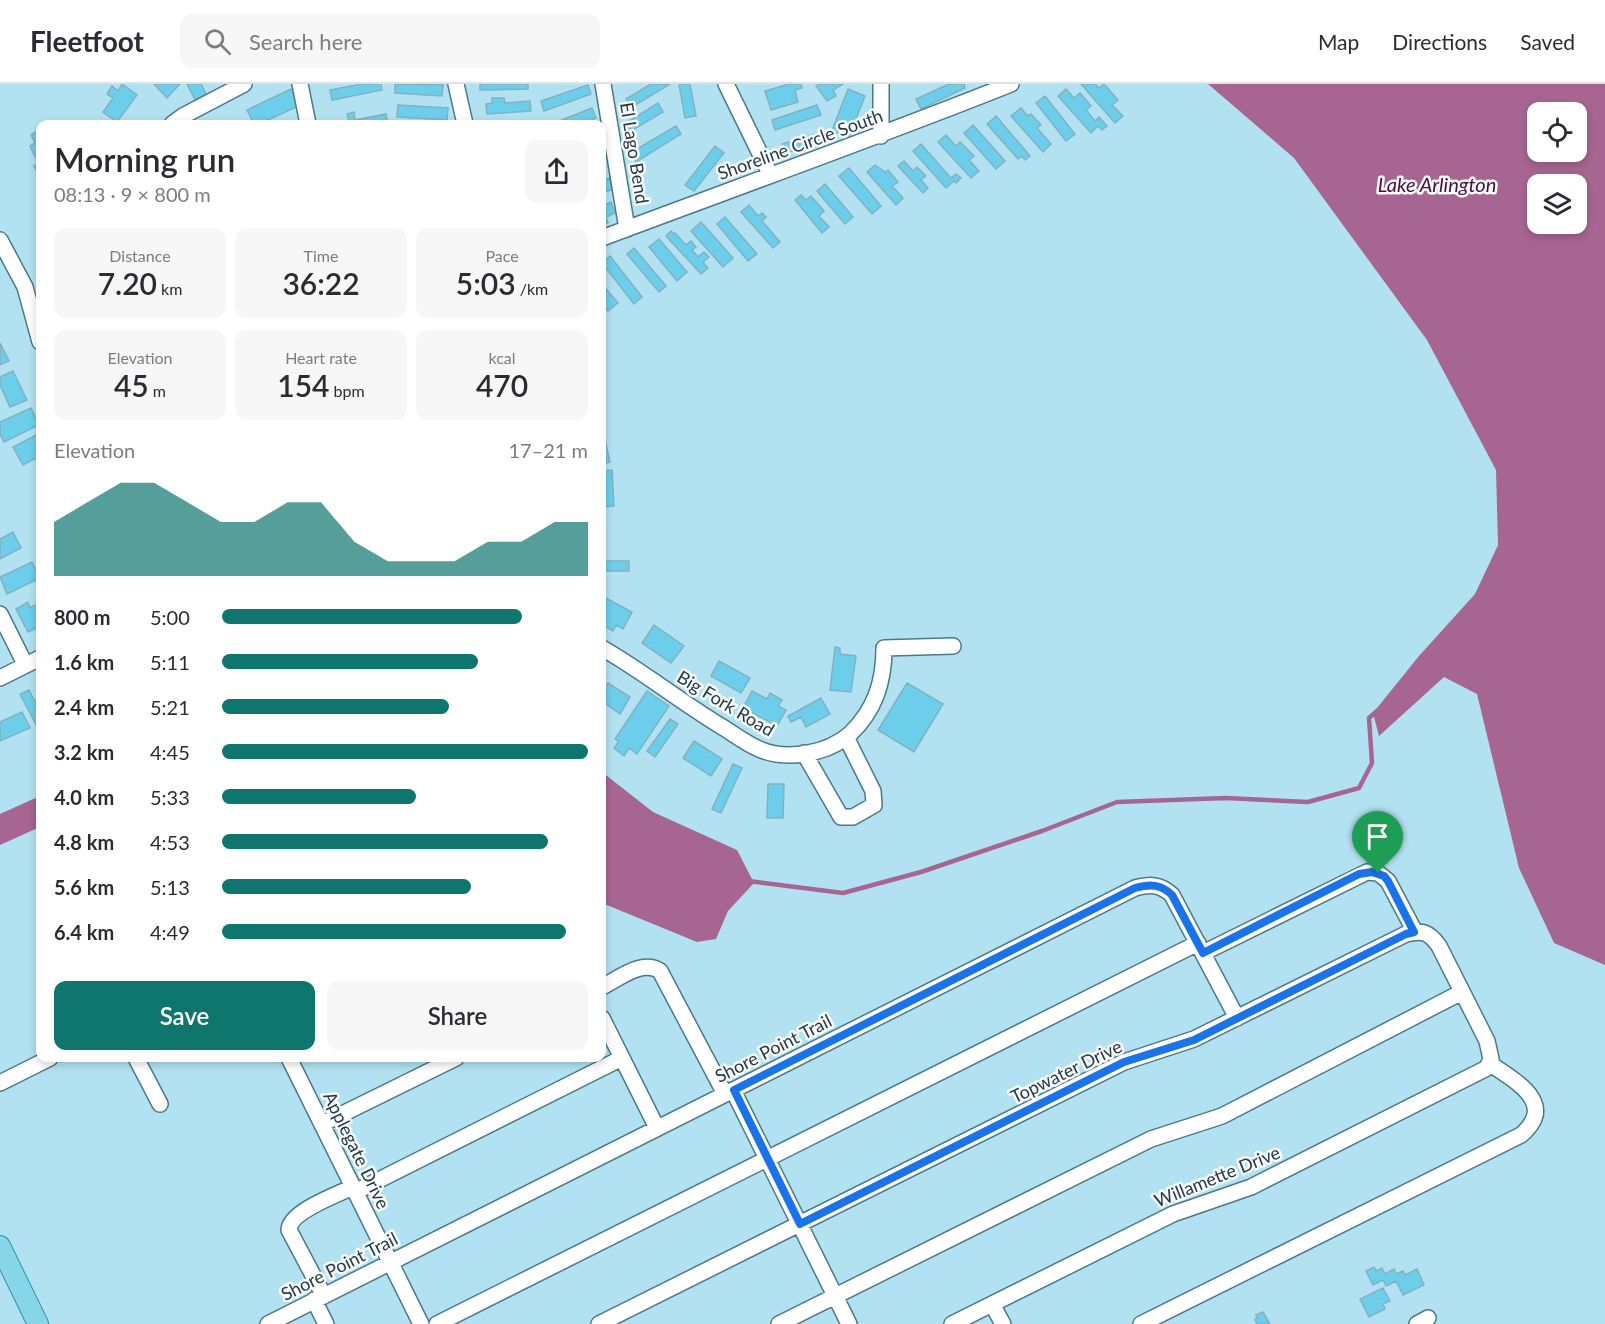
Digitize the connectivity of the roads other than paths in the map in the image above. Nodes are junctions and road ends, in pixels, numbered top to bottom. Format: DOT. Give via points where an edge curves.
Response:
graph roads {
  1 [pos="244,84"];
  2 [pos="300,84"];
  3 [pos="456,84"];
  4 [pos="603,84"];
  5 [pos="726,84"];
  6 [pos="882,84"];
  7 [pos="1011,84"];
  8 [pos="178,120"];
  9 [pos="307,120"];
  10 [pos="464,120"];
  11 [pos="881,136"];
  12 [pos="770,174"];
  13 [pos="627,229"];
  14 [pos="606,237"];
  15 [pos="0,240"];
  16 [pos="36,327"];
  17 [pos="0,614"];
  18 [pos="953,646"];
  19 [pos="606,650"];
  20 [pos="36,660"];
  21 [pos="25,664"];
  22 [pos="0,678"];
  23 [pos="846,737"];
  24 [pos="804,753"];
  25 [pos="1414,932"];
  26 [pos="1200,948"];
  27 [pos="606,985"];
  28 [pos="1462,992"];
  29 [pos="1237,1018"];
  30 [pos="606,1026"];
  31 [pos="622,1058"];
  32 [pos="1490,1061"];
  33 [pos="42,1062"];
  34 [pos="138,1062"];
  35 [pos="292,1062"];
  36 [pos="448,1062"];
  37 [pos="0,1083"];
  38 [pos="729,1092"];
  39 [pos="160,1104"];
  40 [pos="322,1124"];
  41 [pos="657,1128"];
  42 [pos="767,1158"];
  43 [pos="354,1189"];
  44 [pos="800,1224"];
  45 [pos="0,1246"];
  46 [pos="390,1262"];
  47 [pos="835,1296"];
  48 [pos="319,1298"];
  49 [pos="992,1304"];
  50 [pos="38,1324"];
  51 [pos="268,1324"];
  52 [pos="326,1324"];
  53 [pos="421,1324"];
  54 [pos="437,1324"];
  55 [pos="599,1324"];
  56 [pos="779,1324"];
  57 [pos="849,1324"];
  58 [pos="952,1324"];
  59 [pos="1002,1324"];
  60 [pos="1141,1324"];
  1 -- 8 [label="street"];
  2 -- 9 [label="street"];
  3 -- 10 [label="street"];
  4 -- 13 [label="street, El Lago Bend"];
  5 -- 12 [label="street"];
  6 -- 11 [label="street"];
  7 -- 11 [label="street, Shoreline Circle South"];
  11 -- 12 [label="street, Shoreline Circle South"];
  12 -- 13 [label="street, Shoreline Circle South"];
  13 -- 14 [label="street, Shoreline Circle South"];
  15 -- 16 [label="street" via="25,287"];
  17 -- 21 [label="street"];
  18 -- 23 [label="street, Big Fork Road" via="884,648 879,691 861,723"];
  19 -- 24 [label="street, Big Fork Road" via="759,749 779,754"];
  20 -- 21 [label="street"];
  21 -- 22 [label="street"];
  23 -- 24 [label="street, Big Fork Road" via="827,749"];
  23 -- 24 [label="street" via="873,791 874,805 853,817 841,817"];
  25 -- 26 [label="street" via="1388,881 1378,873 1367,872"];
  25 -- 28 [label="street" via="1427,934 1439,946"];
  25 -- 29 [label="street, Topwater Drive"];
  26 -- 29 [label="street, Shore Point Trail"];
  26 -- 38 [label="street, Shore Point Trail" via="1166,889 1148,885 1135,888"];
  26 -- 42 [label="street"];
  27 -- 38 [label="street" via="640,967 660,971"];
  28 -- 32 [label="street" via="1487,1041"];
  28 -- 47 [label="street" via="1222,1116 1151,1139"];
  29 -- 44 [label="street, Topwater Drive" via="1194,1040 1124,1062"];
  30 -- 31 [label="street"];
  31 -- 41 [label="street"];
  31 -- 43 [label="street"];
  32 -- 49 [label="street, Willamette Drive" via="1482,1071 1251,1187 1173,1214"];
  32 -- 60 [label="street" via="1528,1092 1534,1102 1534,1121 1521,1136"];
  33 -- 37 [label="street"];
  34 -- 39 [label="street"];
  35 -- 40 [label="street, Applegate Drive"];
  36 -- 40 [label="street"];
  38 -- 41 [label="street, Shore Point Trail"];
  38 -- 42 [label="street"];
  40 -- 43 [label="street, Applegate Drive"];
  41 -- 46 [label="street, Shore Point Trail"];
  42 -- 44 [label="street"];
  42 -- 54 [label="street"];
  43 -- 46 [label="street, Applegate Drive"];
  43 -- 48 [label="street" via="298,1214 289,1225"];
  44 -- 47 [label="street"];
  44 -- 55 [label="street, Topwater Drive"];
  45 -- 50 [label="main road"];
  46 -- 48 [label="street, Shore Point Trail"];
  46 -- 53 [label="street, Applegate Drive"];
  47 -- 56 [label="street"];
  47 -- 57 [label="street"];
  48 -- 51 [label="street, Shore Point Trail"];
  48 -- 52 [label="street"];
  49 -- 58 [label="street, Willamette Drive"];
  49 -- 59 [label="street"];
}
